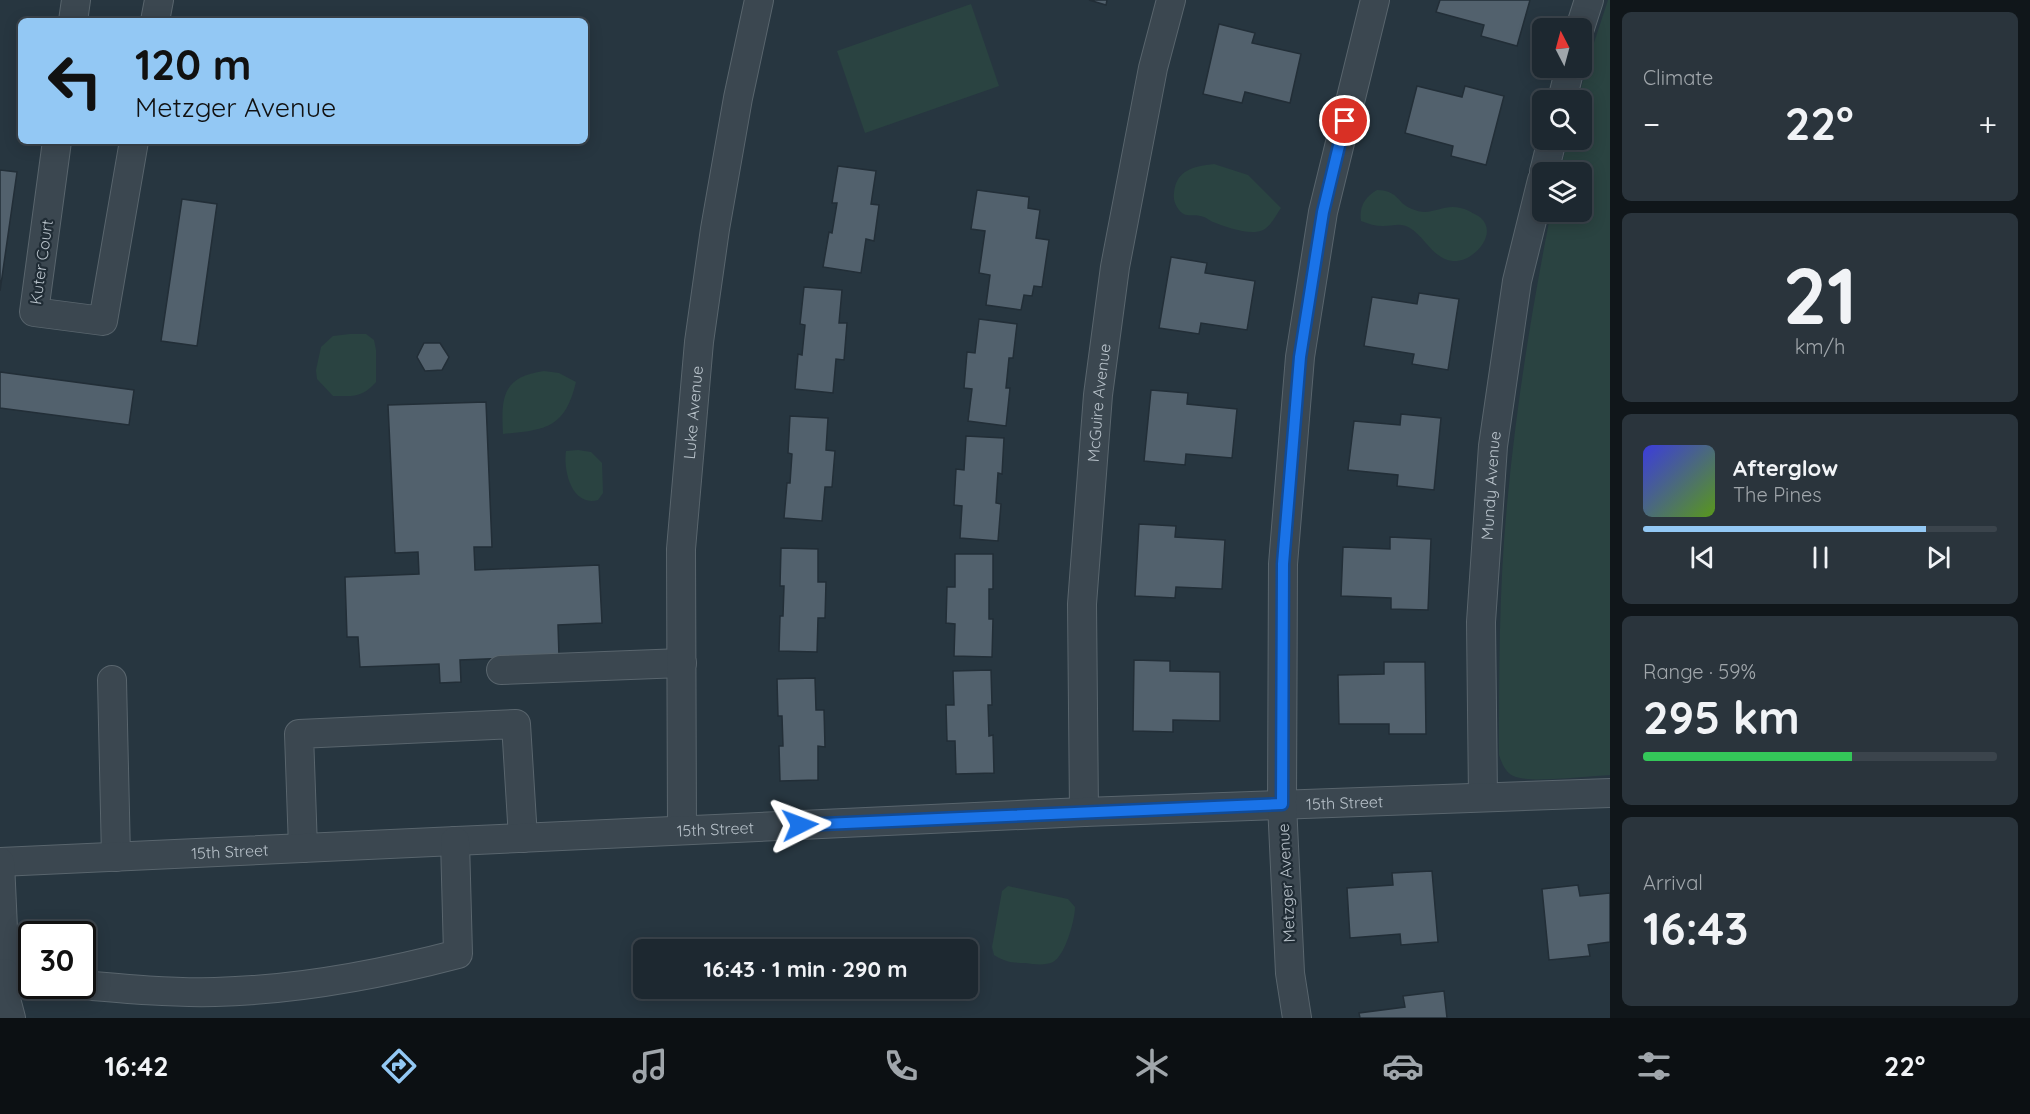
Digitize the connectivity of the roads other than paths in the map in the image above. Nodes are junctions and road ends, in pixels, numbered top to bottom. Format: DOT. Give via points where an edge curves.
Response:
graph roads {
  1 [pos="76,0"];
  2 [pos="159,0"];
  3 [pos="759,0"];
  4 [pos="1171,0"];
  5 [pos="1375,0"];
  6 [pos="1589,0"];
  7 [pos="73,18"];
  8 [pos="156,18"];
  9 [pos="1583,18"];
  10 [pos="57,144"];
  11 [pos="133,144"];
  12 [pos="1532,220"];
  13 [pos="682,663"];
  14 [pos="501,670"];
  15 [pos="112,680"];
  16 [pos="1610,794"];
  17 [pos="1483,796"];
  18 [pos="1282,804"];
  19 [pos="1084,812"];
  20 [pos="682,830"];
  21 [pos="523,838"];
  22 [pos="455,841"];
  23 [pos="303,848"];
  24 [pos="116,857"];
  25 [pos="0,862"];
  26 [pos="18,976"];
  27 [pos="96,986"];
  28 [pos="11,1018"];
  29 [pos="1297,1018"];
  1 -- 7 [label="street"];
  2 -- 8 [label="street"];
  3 -- 13 [label="street, Luke Avenue" via="717,217 699,342 681,549"];
  4 -- 19 [label="street, McGuire Avenue" via="1115,267 1098,395 1083,604"];
  5 -- 18 [label="street, Metzger Avenue" via="1323,212 1300,357 1283,564"];
  6 -- 9 [label="street"];
  10 -- 11 [label="street, Kuter Court" via="34,312 103,321"];
  12 -- 17 [label="street, Mundy Avenue" via="1517,281 1493,446 1481,622"];
  13 -- 14 [label="street"];
  13 -- 20 [label="street, Luke Avenue"];
  15 -- 24 [label="street"];
  16 -- 17 [label="street, 15th Street"];
  17 -- 18 [label="street, 15th Street"];
  18 -- 19 [label="street, 15th Street"];
  18 -- 29 [label="street, Metzger Avenue" via="1290,973"];
  19 -- 20 [label="street, 15th Street"];
  20 -- 21 [label="street, 15th Street"];
  21 -- 22 [label="street, 15th Street"];
  21 -- 23 [label="street" via="516,724 311,733 299,734"];
  22 -- 23 [label="street, 15th Street"];
  22 -- 27 [label="street" via="458,954 344,980 281,988 191,992"];
  23 -- 24 [label="street, 15th Street"];
  24 -- 25 [label="street, 15th Street"];
  25 -- 26 [label="street"];
  26 -- 28 [label="street" via="6,999"];
}
